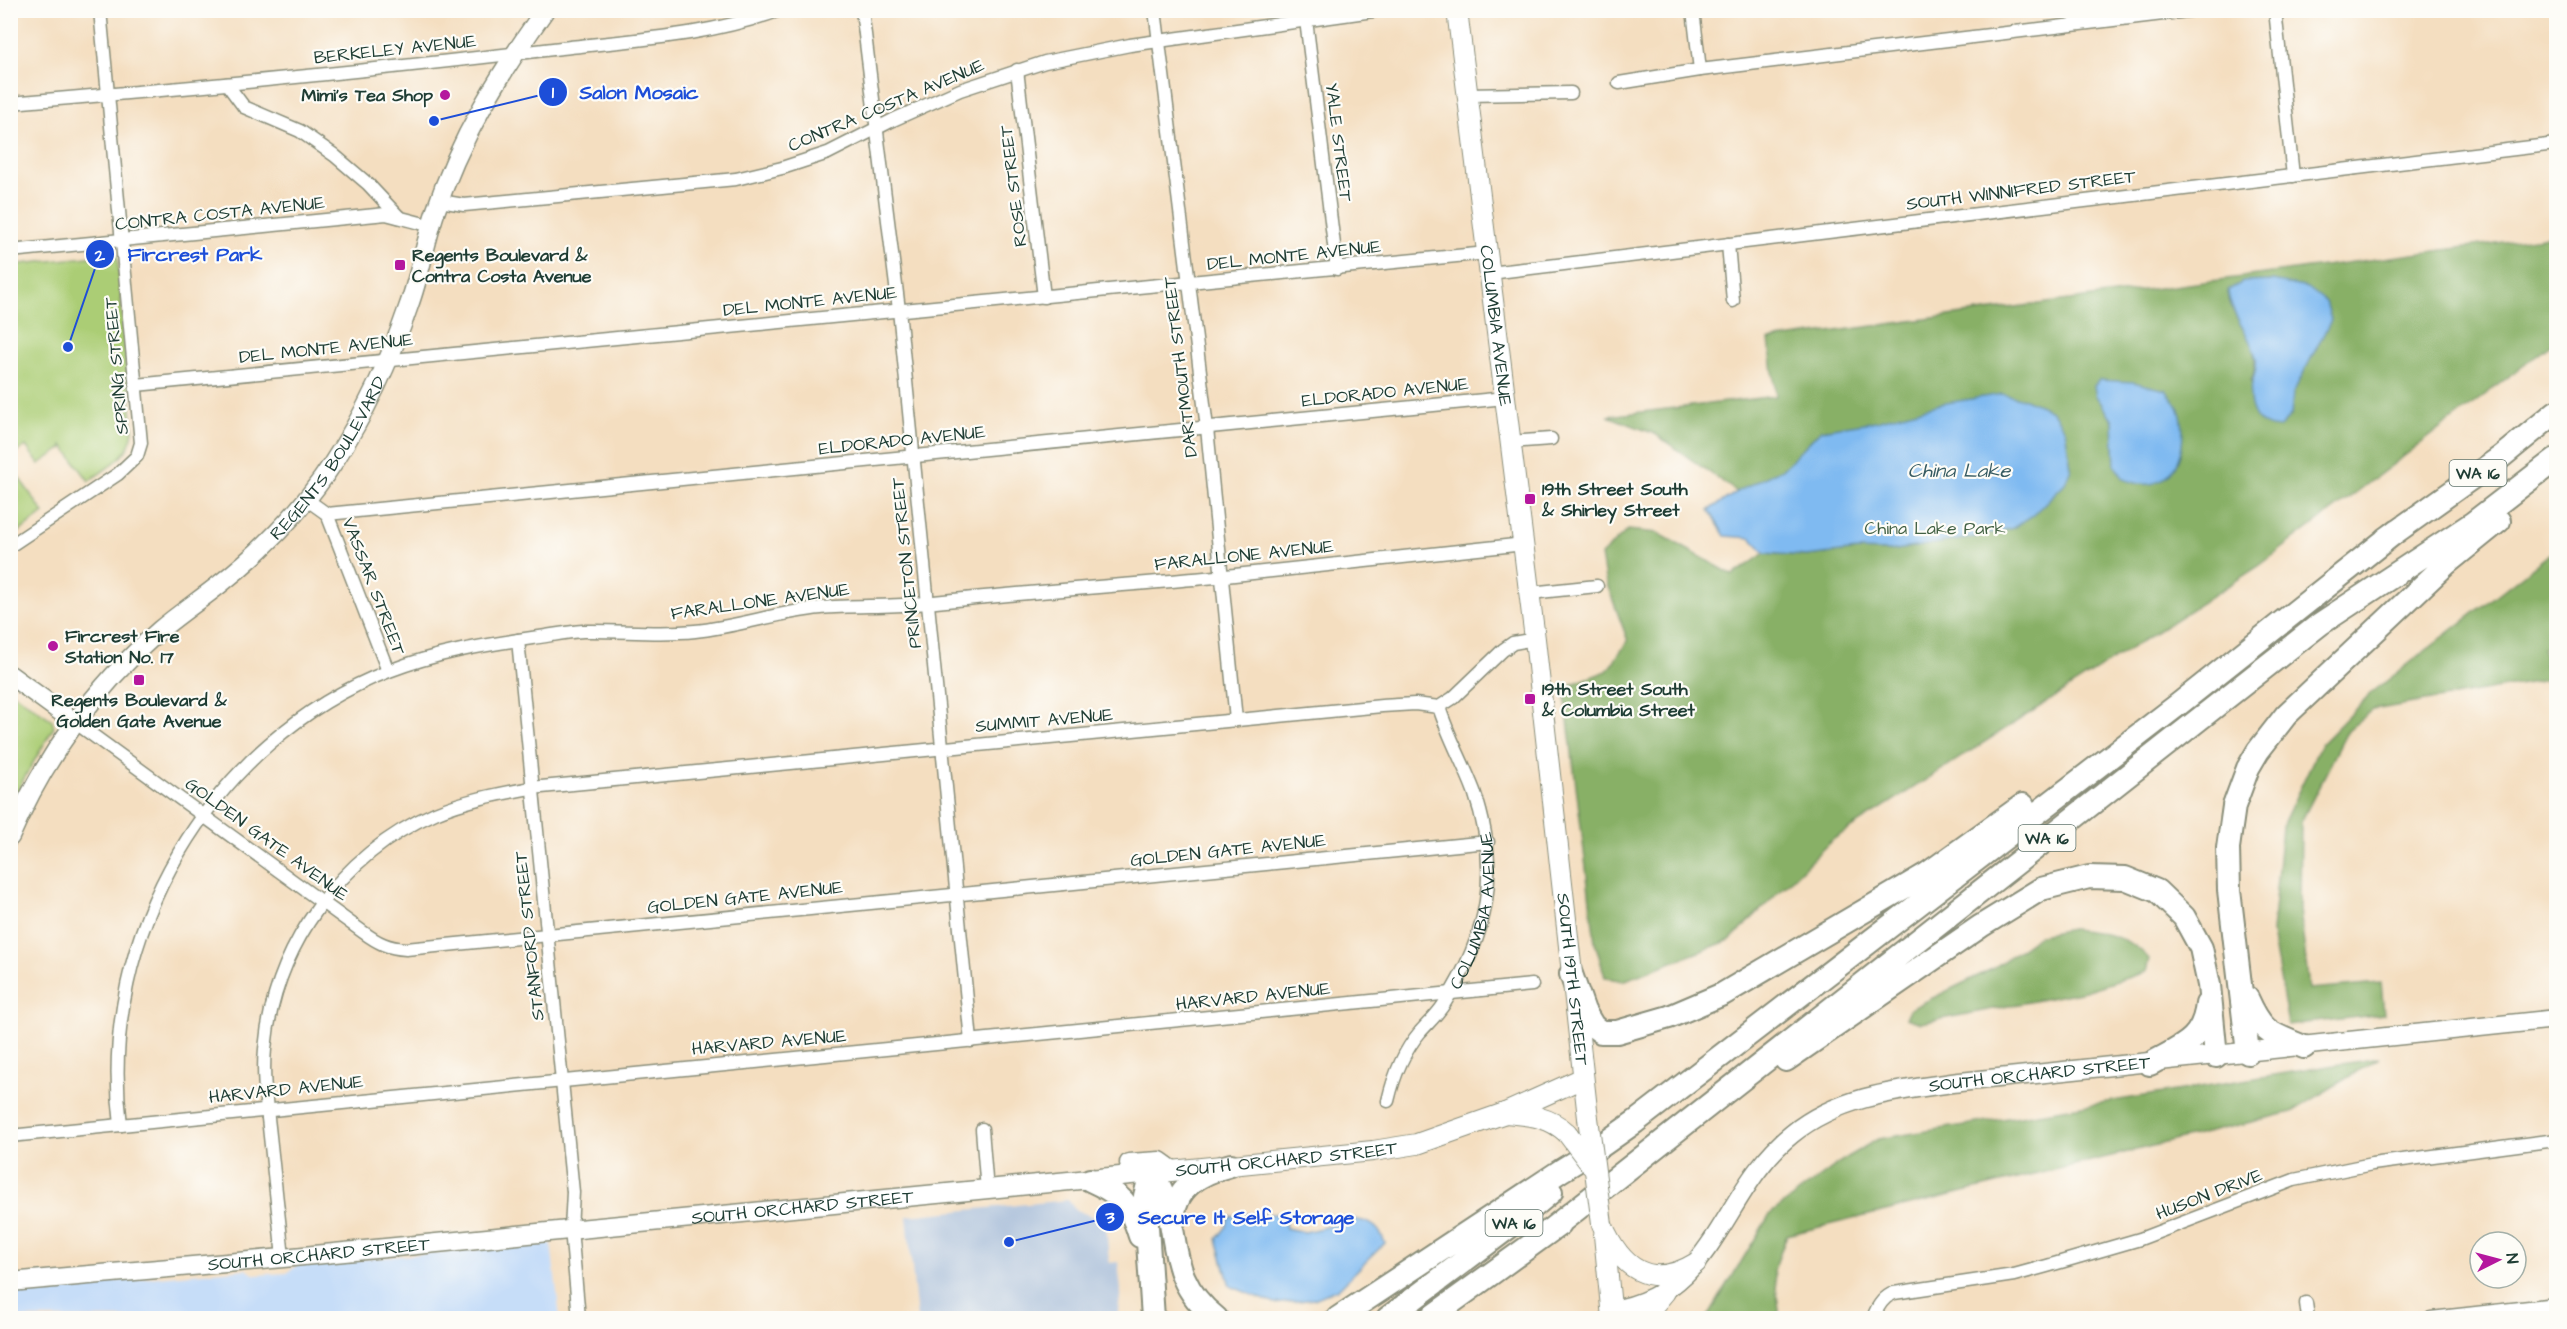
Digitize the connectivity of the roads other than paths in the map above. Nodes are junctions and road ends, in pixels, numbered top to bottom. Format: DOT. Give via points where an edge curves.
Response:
graph roads {
  1 [pos="100,10"];
  2 [pos="545,10"];
  3 [pos="780,10"];
  4 [pos="862,10"];
  5 [pos="1155,10"];
  6 [pos="1380,10"];
  7 [pos="1457,10"];
  8 [pos="1693,10"];
  9 [pos="2196,10"];
  10 [pos="2275,10"];
  11 [pos="1306,20"];
  12 [pos="1158,41"];
  13 [pos="513,54"];
  14 [pos="1017,70"];
  15 [pos="1700,70"];
  16 [pos="1619,83"];
  17 [pos="227,84"];
  18 [pos="1571,93"];
  19 [pos="108,95"];
  20 [pos="1468,95"];
  21 [pos="10,104"];
  22 [pos="876,129"];
  23 [pos="2556,144"];
  24 [pos="2293,176"];
  25 [pos="440,201"];
  26 [pos="399,216"];
  27 [pos="432,226"];
  28 [pos="123,240"];
  29 [pos="1728,244"];
  30 [pos="10,251"];
  31 [pos="1489,263"];
  32 [pos="1337,269"];
  33 [pos="1189,283"];
  34 [pos="1044,297"];
  35 [pos="1733,301"];
  36 [pos="899,310"];
  37 [pos="387,361"];
  38 [pos="136,385"];
  39 [pos="1505,398"];
  40 [pos="2556,412"];
  41 [pos="1207,428"];
  42 [pos="1551,439"];
  43 [pos="1511,442"];
  44 [pos="914,457"];
  45 [pos="2556,459"];
  46 [pos="2556,476"];
  47 [pos="306,499"];
  48 [pos="327,514"];
  49 [pos="2398,531"];
  50 [pos="1524,544"];
  51 [pos="10,546"];
  52 [pos="1221,576"];
  53 [pos="1597,586"];
  54 [pos="1530,593"];
  55 [pos="928,602"];
  56 [pos="1535,639"];
  57 [pos="518,640"];
  58 [pos="388,671"];
  59 [pos="10,675"];
  60 [pos="1439,707"];
  61 [pos="1236,720"];
  62 [pos="76,723"];
  63 [pos="943,748"];
  64 [pos="531,788"];
  65 [pos="204,814"];
  66 [pos="10,837"];
  67 [pos="1488,842"];
  68 [pos="957,895"];
  69 [pos="322,901"];
  70 [pos="547,935"];
  71 [pos="2238,971"];
  72 [pos="1571,974"];
  73 [pos="2209,985"];
  74 [pos="1532,986"];
  75 [pos="1449,995"];
  76 [pos="2556,1019"];
  77 [pos="971,1041"];
  78 [pos="2304,1047"];
  79 [pos="2248,1053"];
  80 [pos="2216,1056"];
  81 [pos="2150,1064"];
  82 [pos="1583,1078"];
  83 [pos="562,1079"];
  84 [pos="1388,1101"];
  85 [pos="267,1109"];
  86 [pos="1505,1113"];
  87 [pos="1635,1122"];
  88 [pos="121,1125"];
  89 [pos="982,1129"];
  90 [pos="10,1136"];
  91 [pos="2556,1140"];
  92 [pos="1231,1166"];
  93 [pos="1594,1168"];
  94 [pos="1174,1171"];
  95 [pos="1151,1173"];
  96 [pos="986,1179"];
  97 [pos="1090,1179"];
  98 [pos="968,1190"];
  99 [pos="571,1229"];
  100 [pos="1549,1231"];
  101 [pos="1605,1233"];
  102 [pos="1173,1237"];
  103 [pos="283,1258"];
  104 [pos="1696,1263"];
  105 [pos="1151,1280"];
  106 [pos="10,1282"];
  107 [pos="1665,1292"];
  108 [pos="2306,1304"];
  109 [pos="2556,1304"];
  110 [pos="1612,1314"];
  111 [pos="579,1318"];
  112 [pos="1153,1318"];
  113 [pos="1161,1318"];
  114 [pos="1216,1318"];
  115 [pos="1338,1318"];
  116 [pos="1388,1318"];
  117 [pos="1430,1318"];
  118 [pos="1642,1318"];
  119 [pos="1873,1318"];
  120 [pos="2308,1318"];
  121 [pos="2431,1318"];
  1 -- 19 [label="street, SPRING STREET"];
  2 -- 13 [label="main road, REGENTS BOULEVARD"];
  3 -- 13 [label="street, BERKELEY AVENUE" via="740,24 691,34"];
  4 -- 22 [label="street, PRINCETON STREET"];
  5 -- 12 [label="street, DARTMOUTH STREET"];
  6 -- 11 [label="street, CONTRA COSTA AVENUE"];
  7 -- 20 [label="main road, COLUMBIA AVENUE"];
  8 -- 15 [label="street"];
  9 -- 15 [label="street"];
  10 -- 24 [label="street"];
  11 -- 12 [label="street, CONTRA COSTA AVENUE"];
  11 -- 32 [label="street, YALE STREET"];
  12 -- 14 [label="street, CONTRA COSTA AVENUE" via="1073,55"];
  12 -- 33 [label="street, DARTMOUTH STREET"];
  13 -- 17 [label="street, BERKELEY AVENUE"];
  13 -- 25 [label="main road, REGENTS BOULEVARD" via="477,115"];
  14 -- 22 [label="street, CONTRA COSTA AVENUE" via="941,98"];
  14 -- 34 [label="street, ROSE STREET"];
  15 -- 16 [label="street"];
  17 -- 19 [label="street, BERKELEY AVENUE"];
  17 -- 26 [label="street" via="244,107 300,131 346,164"];
  18 -- 20 [label="street"];
  19 -- 21 [label="street, BERKELEY AVENUE"];
  19 -- 28 [label="street, SPRING STREET"];
  20 -- 31 [label="main road, COLUMBIA AVENUE"];
  22 -- 25 [label="street, CONTRA COSTA AVENUE" via="805,161 759,175 712,183 464,205"];
  22 -- 36 [label="street, PRINCETON STREET"];
  23 -- 24 [label="street, SOUTH WINNIFRED STREET"];
  24 -- 29 [label="street, SOUTH WINNIFRED STREET"];
  25 -- 27 [label="main road, REGENTS BOULEVARD"];
  26 -- 27 [label="street, CONTRA COSTA AVENUE"];
  26 -- 28 [label="street, CONTRA COSTA AVENUE" via="386,214"];
  27 -- 37 [label="main road, REGENTS BOULEVARD" via="409,306"];
  28 -- 30 [label="street, CONTRA COSTA AVENUE"];
  28 -- 38 [label="street, SPRING STREET"];
  29 -- 31 [label="street, SOUTH WINNIFRED STREET"];
  29 -- 35 [label="street"];
  31 -- 32 [label="street, DEL MONTE AVENUE"];
  31 -- 39 [label="main road, COLUMBIA AVENUE"];
  32 -- 33 [label="street, DEL MONTE AVENUE"];
  33 -- 34 [label="street, DEL MONTE AVENUE"];
  33 -- 41 [label="street, DARTMOUTH STREET"];
  34 -- 36 [label="street, DEL MONTE AVENUE"];
  36 -- 37 [label="street, DEL MONTE AVENUE"];
  36 -- 44 [label="street, PRINCETON STREET"];
  37 -- 38 [label="street, DEL MONTE AVENUE"];
  37 -- 47 [label="main road, REGENTS BOULEVARD" via="354,430"];
  38 -- 51 [label="street, SPRING STREET" via="141,443 136,456 118,474"];
  39 -- 41 [label="street, ELDORADO AVENUE"];
  39 -- 43 [label="main road, COLUMBIA AVENUE"];
  40 -- 49 [label="highway, WA 16"];
  41 -- 44 [label="street, ELDORADO AVENUE"];
  41 -- 52 [label="street, DARTMOUTH STREET"];
  42 -- 43 [label="street"];
  43 -- 50 [label="main road, COLUMBIA AVENUE"];
  44 -- 48 [label="street, ELDORADO AVENUE"];
  44 -- 55 [label="street, PRINCETON STREET"];
  45 -- 100 [label="highway, WA 16" via="2473,523 2320,624"];
  46 -- 71 [label="highway" via="2446,564 2286,715 2258,751 2234,806 2228,848"];
  47 -- 48 [label="street"];
  47 -- 62 [label="main road, REGENTS BOULEVARD" via="234,573 126,661"];
  48 -- 58 [label="street, VASSAR STREET"];
  49 -- 72 [label="highway" via="1927,874 1723,994 1669,1017 1609,1034 1593,1026"];
  49 -- 87 [label="highway, WA 16"];
  50 -- 52 [label="street, FARALLONE AVENUE"];
  50 -- 54 [label="main road, COLUMBIA AVENUE"];
  52 -- 55 [label="street, FARALLONE AVENUE"];
  52 -- 61 [label="street, DARTMOUTH STREET"];
  53 -- 54 [label="street"];
  54 -- 56 [label="main road, COLUMBIA AVENUE"];
  55 -- 57 [label="street, FARALLONE AVENUE" via="821,608 695,631 581,631"];
  55 -- 63 [label="street, PRINCETON STREET"];
  56 -- 60 [label="street" via="1513,643 1503,650"];
  56 -- 72 [label="main road, SOUTH 19TH STREET"];
  57 -- 58 [label="street, FARALLONE AVENUE" via="468,648"];
  57 -- 64 [label="street, STANFORD STREET"];
  58 -- 65 [label="street, FARALLONE AVENUE" via="319,706 278,735 226,785"];
  59 -- 62 [label="main road"];
  60 -- 61 [label="street, SUMMIT AVENUE" via="1393,705"];
  60 -- 67 [label="street, COLUMBIA AVENUE" via="1473,790"];
  61 -- 63 [label="street, SUMMIT AVENUE"];
  62 -- 65 [label="street, GOLDEN GATE AVENUE"];
  62 -- 66 [label="main road, REGENTS BOULEVARD" via="22,810"];
  63 -- 64 [label="street, SUMMIT AVENUE"];
  63 -- 68 [label="street, PRINCETON STREET"];
  64 -- 69 [label="street, SUMMIT AVENUE" via="455,806 408,827 361,860"];
  64 -- 70 [label="street, STANFORD STREET"];
  65 -- 69 [label="street, GOLDEN GATE AVENUE"];
  65 -- 88 [label="street, FARALLONE AVENUE" via="158,893 132,964 117,1056"];
  67 -- 68 [label="street, GOLDEN GATE AVENUE"];
  67 -- 75 [label="street, COLUMBIA AVENUE" via="1490,882 1483,915 1475,946"];
  68 -- 70 [label="street, GOLDEN GATE AVENUE"];
  68 -- 77 [label="street, PRINCETON STREET"];
  69 -- 70 [label="street, GOLDEN GATE AVENUE" via="379,943 393,948"];
  69 -- 85 [label="street, SUMMIT AVENUE" via="293,949 275,994 265,1051"];
  70 -- 83 [label="street, STANFORD STREET"];
  71 -- 78 [label="highway" via="2256,1018 2267,1031"];
  71 -- 79 [label="highway"];
  72 -- 82 [label="main road, SOUTH 19TH STREET"];
  73 -- 80 [label="highway"];
  73 -- 81 [label="highway" via="2205,1022 2193,1040"];
  73 -- 100 [label="highway" via="2201,948 2184,917 2157,891 2125,878 2089,877 2041,889 1783,1063"];
  74 -- 75 [label="street, HARVARD AVENUE"];
  75 -- 77 [label="street, HARVARD AVENUE"];
  75 -- 84 [label="street, COLUMBIA AVENUE" via="1407,1051"];
  76 -- 78 [label="main road, SOUTH ORCHARD STREET"];
  77 -- 83 [label="street, HARVARD AVENUE"];
  78 -- 79 [label="main road, SOUTH ORCHARD STREET"];
  79 -- 80 [label="main road, SOUTH ORCHARD STREET"];
  80 -- 81 [label="main road, SOUTH ORCHARD STREET"];
  81 -- 104 [label="main road, SOUTH ORCHARD STREET" via="1917,1088 1872,1096 1832,1109 1777,1147"];
  82 -- 86 [label="main road, SOUTH ORCHARD STREET"];
  82 -- 93 [label="main road, SOUTH 19TH STREET, bridge"];
  83 -- 85 [label="street, HARVARD AVENUE"];
  83 -- 99 [label="street, STANFORD STREET" via="573,1192"];
  85 -- 88 [label="street, HARVARD AVENUE"];
  85 -- 103 [label="street, SUMMIT AVENUE"];
  86 -- 92 [label="main road, SOUTH ORCHARD STREET" via="1437,1138 1396,1148"];
  86 -- 93 [label="main road, bridge" via="1546,1119 1558,1125"];
  87 -- 115 [label="highway"];
  87 -- 116 [label="highway, WA 16" via="1509,1227"];
  88 -- 90 [label="street, HARVARD AVENUE"];
  89 -- 96 [label="street"];
  91 -- 119 [label="street, HUSON DRIVE" via="2372,1164 2294,1180 2140,1239 2014,1275 1887,1295"];
  92 -- 94 [label="main road, SOUTH ORCHARD STREET"];
  92 -- 102 [label="highway" via="1200,1176 1185,1188 1174,1206"];
  93 -- 101 [label="main road, SOUTH 19TH STREET, bridge"];
  94 -- 95 [label="main road, SOUTH ORCHARD STREET"];
  94 -- 96 [label="main road" via="1160,1161"];
  95 -- 97 [label="main road, SOUTH ORCHARD STREET"];
  95 -- 102 [label="highway" via="1162,1192"];
  95 -- 105 [label="highway" via="1145,1196"];
  96 -- 98 [label="main road" via="977,1180"];
  97 -- 98 [label="main road, SOUTH ORCHARD STREET"];
  97 -- 105 [label="highway" via="1125,1201"];
  98 -- 99 [label="main road, SOUTH ORCHARD STREET"];
  99 -- 103 [label="main road, SOUTH ORCHARD STREET"];
  99 -- 111 [label="street, STANFORD STREET"];
  100 -- 117 [label="highway, WA 16"];
  101 -- 104 [label="main road" via="1623,1260 1635,1270 1671,1273"];
  101 -- 110 [label="main road, SOUTH 19TH STREET"];
  102 -- 114 [label="highway" via="1184,1281 1196,1300"];
  103 -- 106 [label="main road, SOUTH ORCHARD STREET"];
  104 -- 107 [label="main road, SOUTH ORCHARD STREET"];
  105 -- 112 [label="highway"];
  105 -- 113 [label="highway"];
  107 -- 110 [label="main road, SOUTH ORCHARD STREET"];
  107 -- 118 [label="main road"];
  108 -- 120 [label="street"];
  109 -- 121 [label="street"];
}
